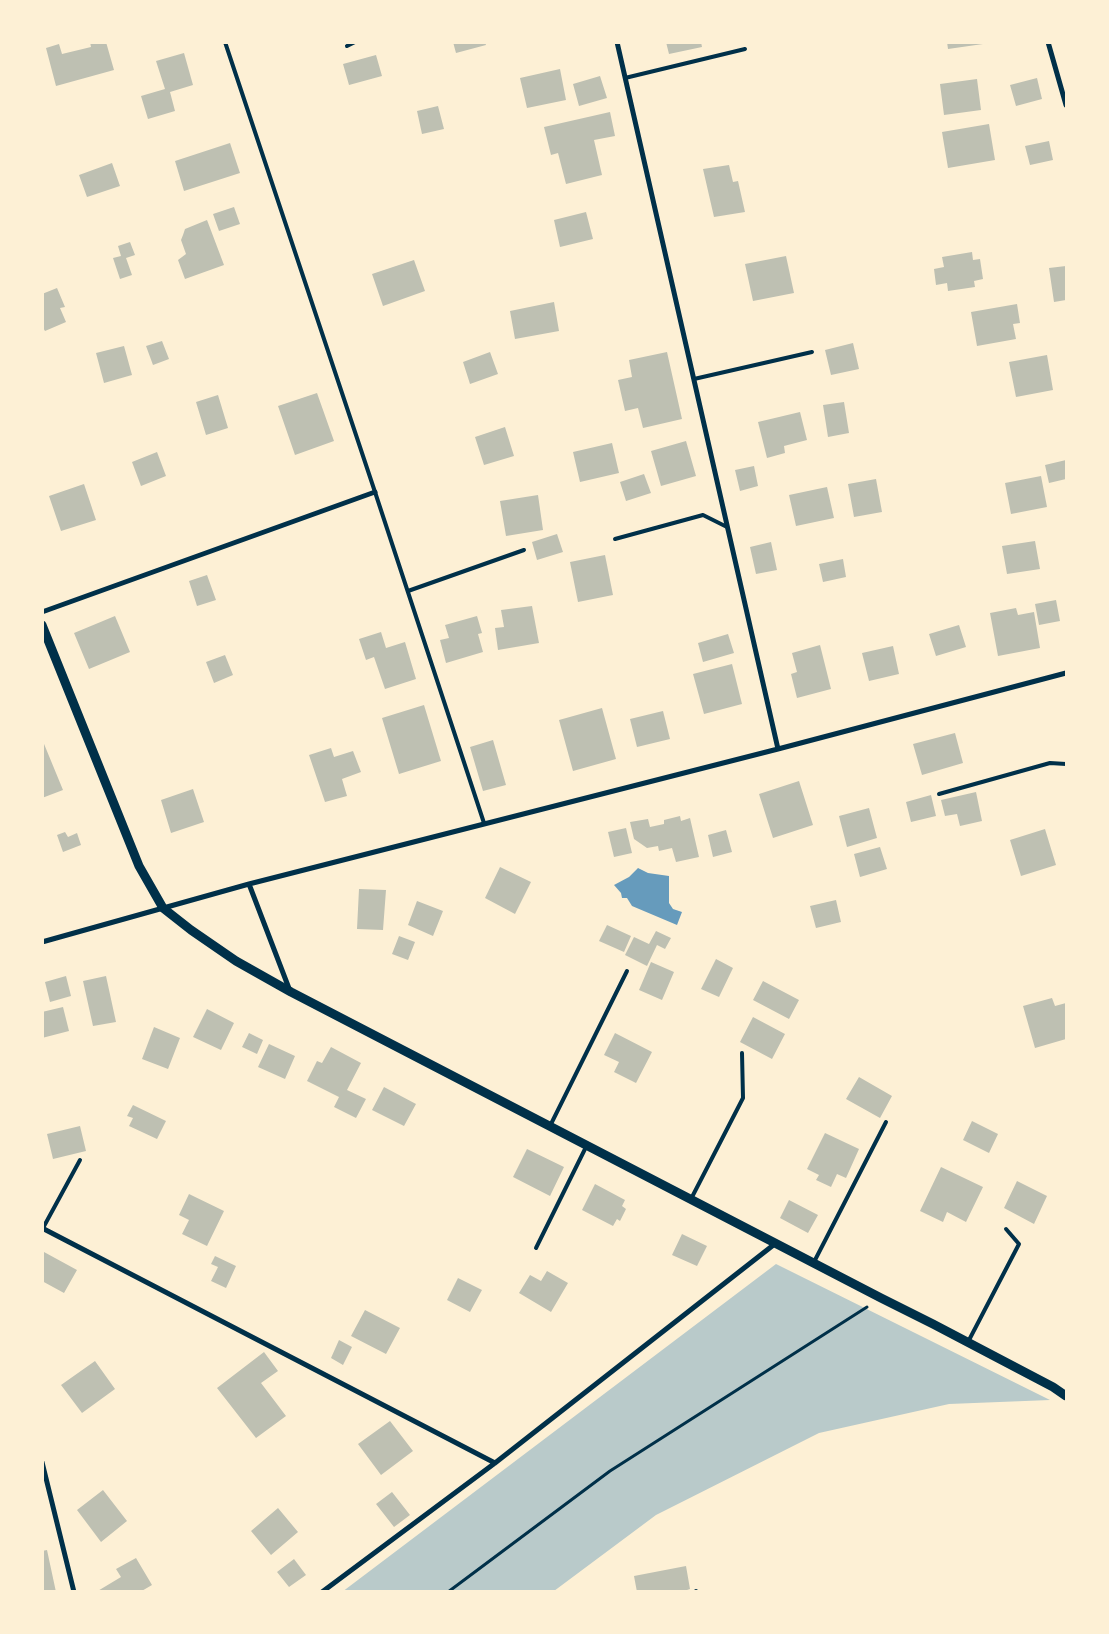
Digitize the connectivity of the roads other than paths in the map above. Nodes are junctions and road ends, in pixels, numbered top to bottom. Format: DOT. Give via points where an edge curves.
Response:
graph roads {
  1 [pos="225,42"];
  2 [pos="355,42"];
  3 [pos="617,42"];
  4 [pos="1048,42"];
  5 [pos="347,46"];
  6 [pos="745,49"];
  7 [pos="625,78"];
  8 [pos="1066,105"];
  9 [pos="812,352"];
  10 [pos="694,379"];
  11 [pos="375,492"];
  12 [pos="727,527"];
  13 [pos="615,539"];
  14 [pos="524,550"];
  15 [pos="408,591"];
  16 [pos="42,612"];
  17 [pos="42,625"];
  18 [pos="1066,673"];
  19 [pos="778,749"];
  20 [pos="1066,764"];
  21 [pos="938,794"];
  22 [pos="484,823"];
  23 [pos="249,884"];
  24 [pos="163,908"];
  25 [pos="42,942"];
  26 [pos="627,971"];
  27 [pos="291,992"];
  28 [pos="742,1052"];
  29 [pos="886,1122"];
  30 [pos="550,1126"];
  31 [pos="587,1145"];
  32 [pos="80,1160"];
  33 [pos="691,1199"];
  34 [pos="43,1228"];
  35 [pos="1006,1229"];
  36 [pos="776,1243"];
  37 [pos="536,1248"];
  38 [pos="814,1263"];
  39 [pos="968,1342"];
  40 [pos="1066,1396"];
  41 [pos="42,1462"];
  42 [pos="495,1463"];
  43 [pos="74,1592"];
  44 [pos="322,1592"];
  1 -- 11 [label="lane"];
  2 -- 5 [label="lane"];
  3 -- 7 [label="street"];
  4 -- 8 [label="street"];
  6 -- 7 [label="lane"];
  7 -- 10 [label="street"];
  9 -- 10 [label="lane"];
  10 -- 12 [label="street"];
  11 -- 15 [label="lane"];
  11 -- 16 [label="street"];
  12 -- 13 [label="lane" via="703,515"];
  12 -- 19 [label="street"];
  14 -- 15 [label="lane"];
  15 -- 22 [label="lane"];
  17 -- 24 [label="street" via="139,866"];
  18 -- 19 [label="street"];
  19 -- 22 [label="street"];
  20 -- 21 [label="lane" via="1050,764"];
  22 -- 23 [label="street"];
  23 -- 24 [label="street"];
  23 -- 27 [label="street"];
  24 -- 25 [label="street"];
  24 -- 27 [label="street" via="236,960"];
  26 -- 30 [label="lane"];
  27 -- 30 [label="street"];
  28 -- 33 [label="lane" via="743,1098"];
  29 -- 38 [label="lane"];
  30 -- 31 [label="street"];
  31 -- 33 [label="street"];
  31 -- 37 [label="lane"];
  32 -- 34 [label="lane"];
  33 -- 36 [label="street"];
  34 -- 42 [label="street"];
  35 -- 39 [label="lane" via="1019,1244"];
  36 -- 38 [label="street"];
  36 -- 42 [label="street"];
  38 -- 39 [label="street"];
  39 -- 40 [label="street"];
  41 -- 43 [label="street"];
  42 -- 44 [label="street"];
}
